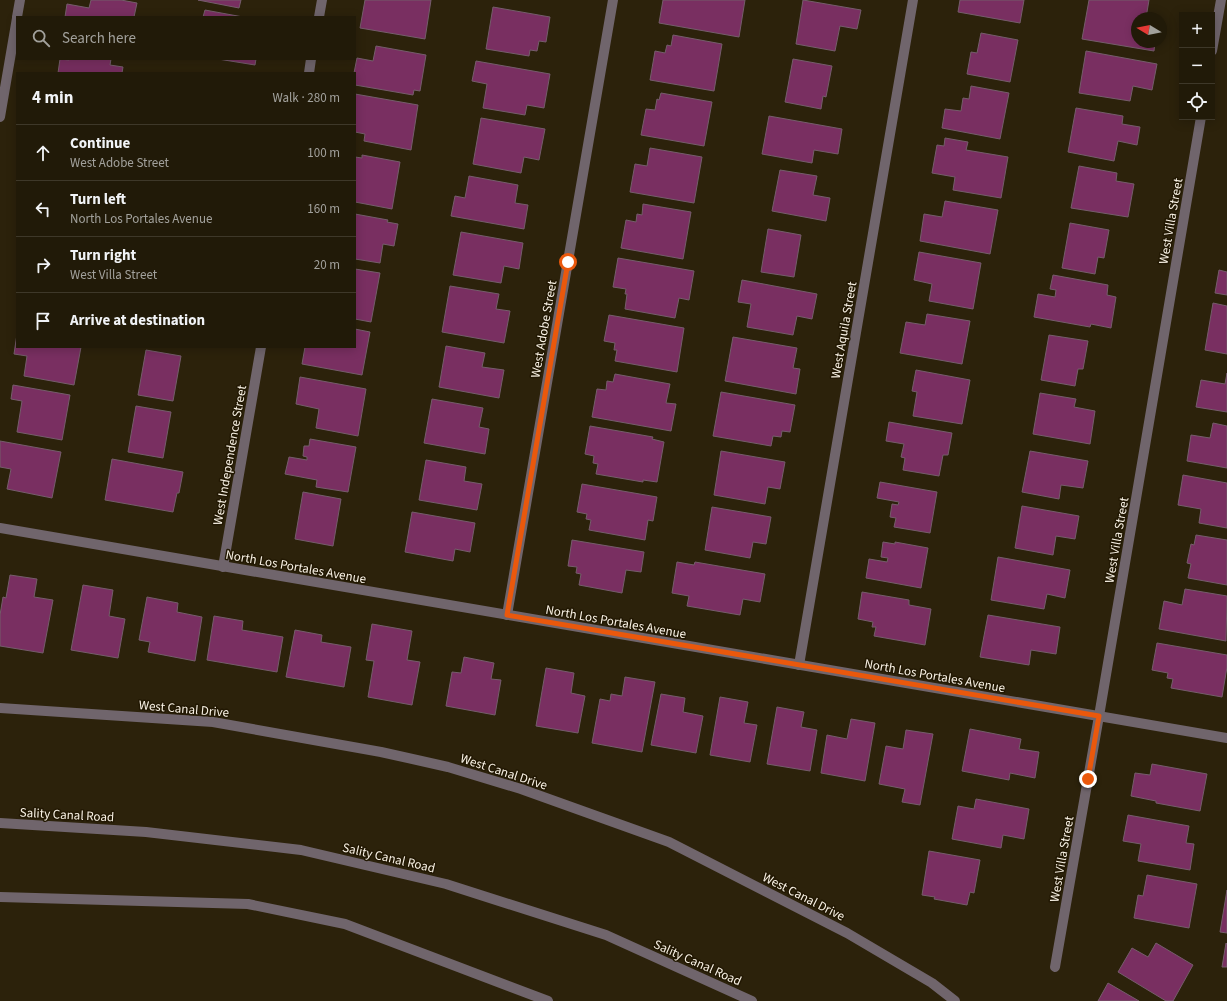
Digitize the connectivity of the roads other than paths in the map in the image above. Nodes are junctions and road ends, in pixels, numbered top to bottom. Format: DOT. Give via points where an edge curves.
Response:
graph roads {
  1 [pos="20,0"];
  2 [pos="322,0"];
  3 [pos="613,0"];
  4 [pos="913,0"];
  5 [pos="1221,0"];
  6 [pos="17,16"];
  7 [pos="319,16"];
  8 [pos="16,24"];
  9 [pos="1213,48"];
  10 [pos="311,60"];
  11 [pos="309,72"];
  12 [pos="0,117"];
  13 [pos="1200,120"];
  14 [pos="261,348"];
  15 [pos="0,528"];
  16 [pos="223,567"];
  17 [pos="507,615"];
  18 [pos="799,665"];
  19 [pos="0,708"];
  20 [pos="1099,716"];
  21 [pos="1227,738"];
  22 [pos="0,823"];
  23 [pos="0,897"];
  24 [pos="1055,967"];
  25 [pos="548,1001"];
  26 [pos="752,1001"];
  27 [pos="955,1001"];
  1 -- 6 [label="street"];
  2 -- 7 [label="street"];
  3 -- 17 [label="street, West Adobe Street"];
  4 -- 18 [label="street, West Aquila Street"];
  5 -- 9 [label="street"];
  8 -- 12 [label="street"];
  10 -- 11 [label="street"];
  13 -- 20 [label="street, West Villa Street"];
  14 -- 16 [label="street, West Independence Street"];
  15 -- 16 [label="street, North Los Portales Avenue"];
  16 -- 17 [label="street, North Los Portales Avenue"];
  17 -- 18 [label="street, North Los Portales Avenue"];
  18 -- 20 [label="street, North Los Portales Avenue"];
  19 -- 27 [label="street, West Canal Drive" via="213,722 448,767 521,789 669,842 847,933 932,983"];
  20 -- 21 [label="street, North Los Portales Avenue"];
  20 -- 24 [label="street, West Villa Street"];
  22 -- 26 [label="street, Sality Canal Road" via="146,832 302,850 424,878 606,935"];
  23 -- 25 [label="street" via="248,904 345,924"];
}
